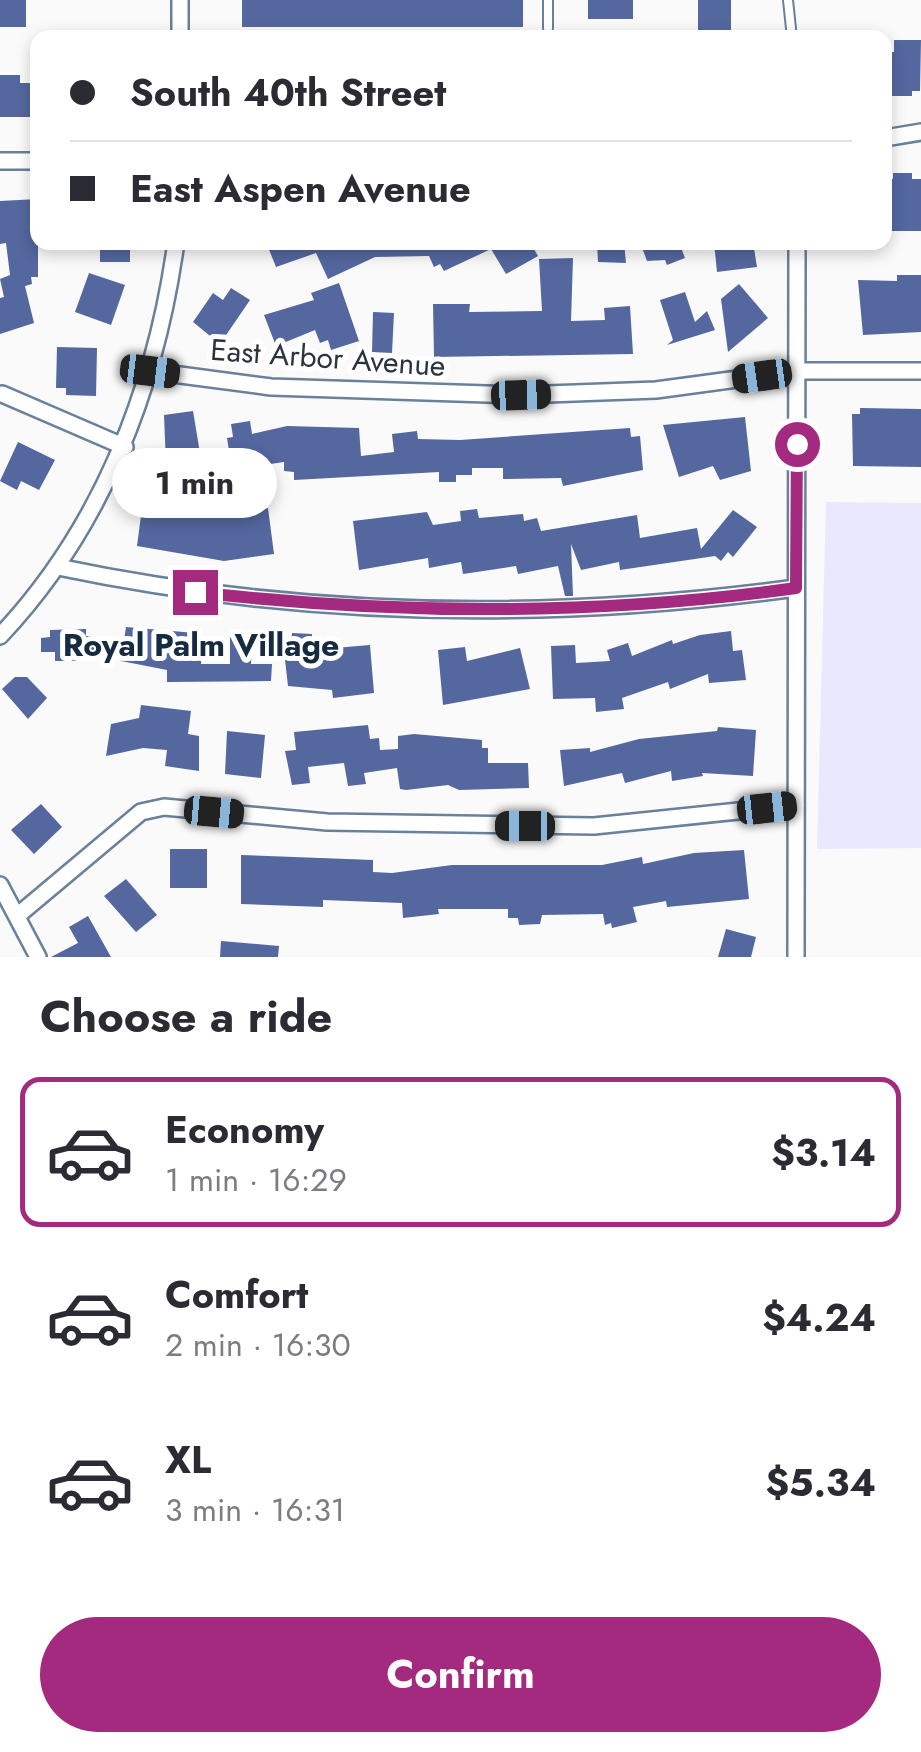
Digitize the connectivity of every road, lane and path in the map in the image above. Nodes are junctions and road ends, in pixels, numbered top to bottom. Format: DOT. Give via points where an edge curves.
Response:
graph roads {
  1 [pos="180,0"];
  2 [pos="548,0"];
  3 [pos="788,0"];
  4 [pos="548,28"];
  5 [pos="180,30"];
  6 [pos="791,30"];
  7 [pos="921,132"];
  8 [pos="892,137"];
  9 [pos="30,161"];
  10 [pos="0,162"];
  11 [pos="174,250"];
  12 [pos="797,250"];
  13 [pos="150,371"];
  14 [pos="797,371"];
  15 [pos="921,371"];
  16 [pos="2,394"];
  17 [pos="124,447"];
  18 [pos="58,568"];
  19 [pos="796,588"];
  20 [pos="0,636"];
  21 [pos="796,805"];
  22 [pos="0,885"];
  23 [pos="18,916"];
  24 [pos="38,957"];
  25 [pos="796,957"];
  1 -- 5 [label="street"];
  2 -- 4 [label="lane"];
  3 -- 6 [label="lane"];
  7 -- 8 [label="street"];
  9 -- 10 [label="street"];
  11 -- 13 [label="street"];
  12 -- 14 [label="street"];
  13 -- 14 [label="street, East Arbor Avenue" via="270,386 521,395 656,390"];
  13 -- 17 [label="street"];
  14 -- 15 [label="street, East Arbor Avenue"];
  14 -- 19 [label="street"];
  16 -- 17 [label="street"];
  17 -- 18 [label="street"];
  18 -- 19 [label="street" via="159,588 403,610 564,609"];
  18 -- 20 [label="street"];
  19 -- 21 [label="street"];
  21 -- 23 [label="street" via="574,826 327,822 164,807 141,812"];
  21 -- 25 [label="street"];
  22 -- 23 [label="street"];
  23 -- 24 [label="street"];
}
